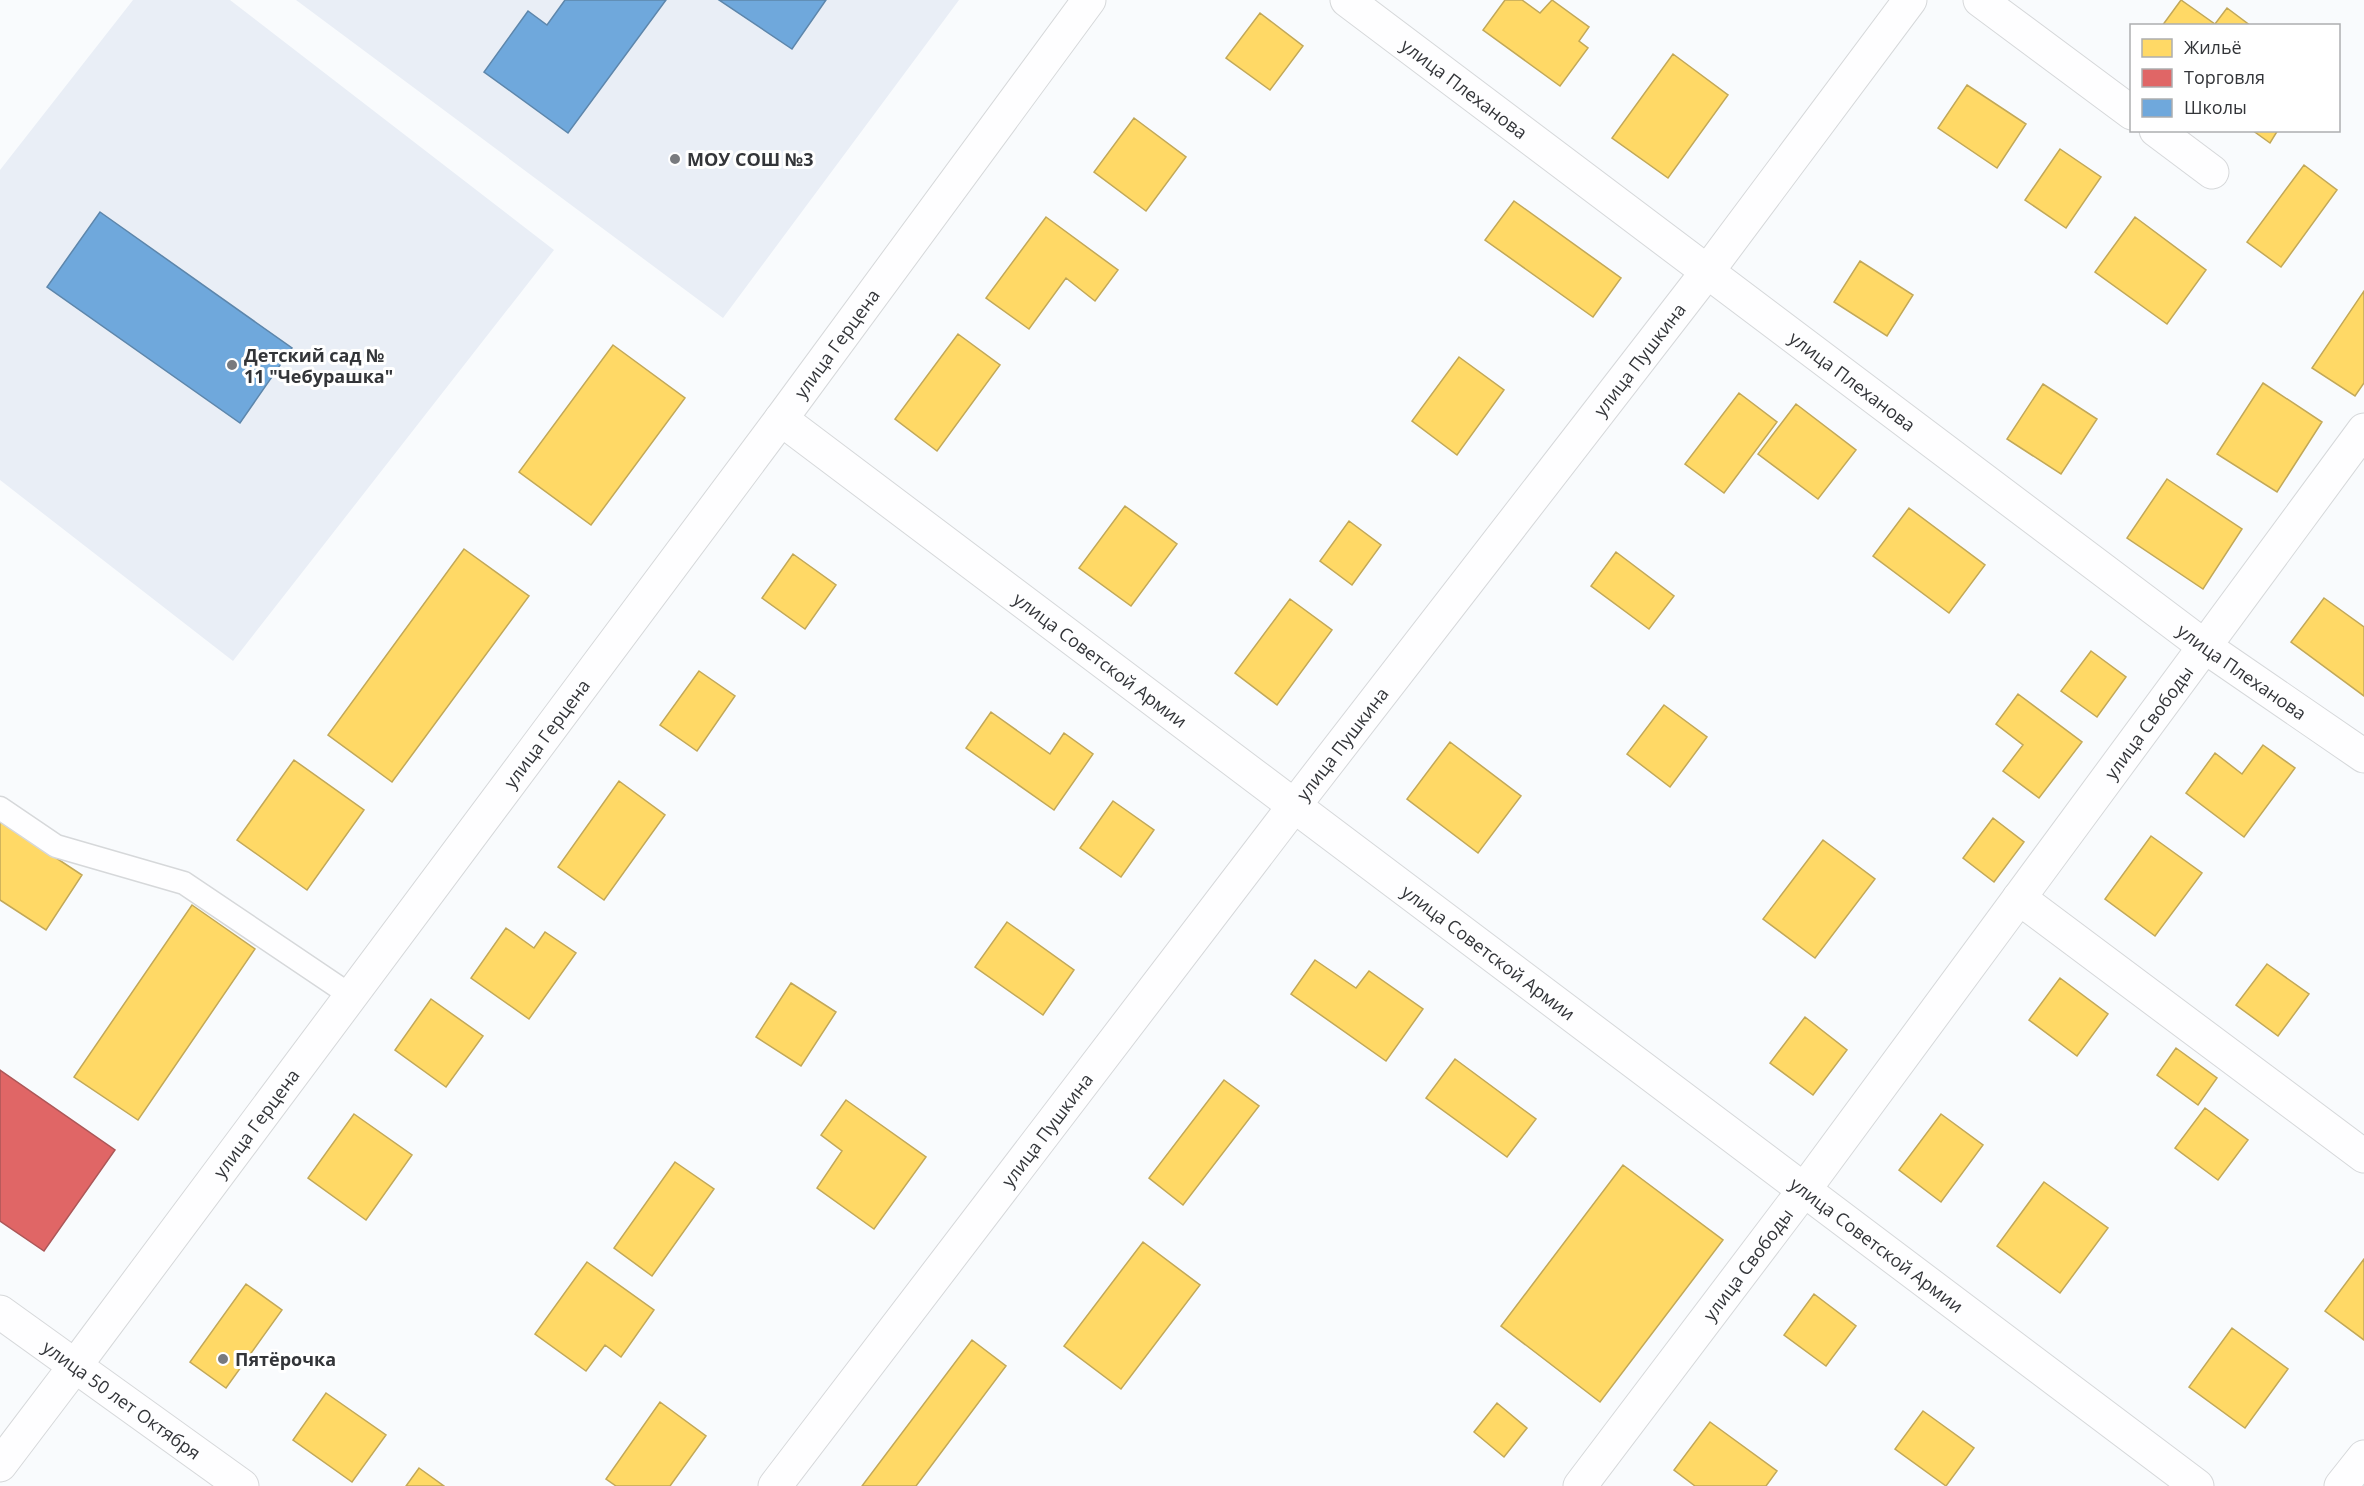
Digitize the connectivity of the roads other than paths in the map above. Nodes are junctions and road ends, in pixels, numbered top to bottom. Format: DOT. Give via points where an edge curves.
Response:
graph roads {
  1 [pos="1089,0"];
  2 [pos="1347,0"];
  3 [pos="1910,0"];
  4 [pos="1980,0"];
  5 [pos="2130,111"];
  6 [pos="2159,132"];
  7 [pos="2212,172"];
  8 [pos="1707,272"];
  9 [pos="781,419"];
  10 [pos="2364,430"];
  11 [pos="2204,646"];
  12 [pos="2364,756"];
  13 [pos="1294,806"];
  14 [pos="0,808"];
  15 [pos="2019,898"];
  16 [pos="350,994"];
  17 [pos="2364,1156"];
  18 [pos="1804,1190"];
  19 [pos="0,1312"];
  20 [pos="75,1366"];
  21 [pos="2364,1457"];
  22 [pos="0,1465"];
  23 [pos="232,1483"];
  24 [pos="775,1486"];
  25 [pos="1580,1486"];
  26 [pos="2197,1486"];
  27 [pos="2342,1486"];
  1 -- 9 [label="street, улица Герцена"];
  2 -- 8 [label="street, улица Плеханова"];
  3 -- 8 [label="street, улица Пушкина"];
  4 -- 5 [label="street"];
  6 -- 7 [label="street"];
  8 -- 11 [label="street, улица Плеханова"];
  8 -- 13 [label="street, улица Пушкина"];
  9 -- 13 [label="street, улица Советской Армии"];
  9 -- 16 [label="street, улица Герцена"];
  10 -- 11 [label="street, улица Свободы"];
  11 -- 12 [label="street, улица Плеханова"];
  11 -- 15 [label="street, улица Свободы"];
  13 -- 18 [label="street, улица Советской Армии"];
  13 -- 24 [label="street, улица Пушкина"];
  14 -- 16 [label="lane" via="56,846 184,882"];
  15 -- 17 [label="street"];
  15 -- 18 [label="street, улица Свободы"];
  16 -- 20 [label="street, улица Герцена"];
  18 -- 25 [label="street, улица Свободы"];
  18 -- 26 [label="street, улица Советской Армии"];
  19 -- 20 [label="street, улица 50 лет Октября"];
  20 -- 22 [label="street, улица Герцена"];
  20 -- 23 [label="street, улица 50 лет Октября"];
  21 -- 27 [label="street"];
}
